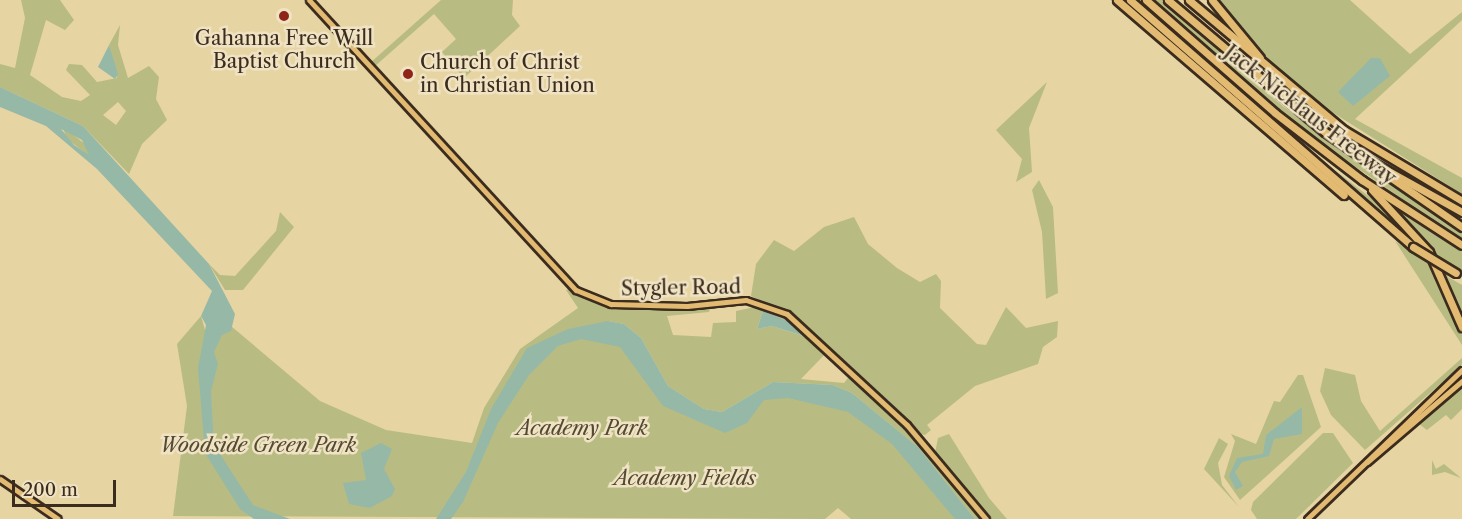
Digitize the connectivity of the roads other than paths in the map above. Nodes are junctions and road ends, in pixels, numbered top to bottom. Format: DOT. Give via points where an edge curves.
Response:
graph roads {
  1 [pos="309,0"];
  2 [pos="1117,0"];
  3 [pos="1130,0"];
  4 [pos="1146,0"];
  5 [pos="1168,0"];
  6 [pos="1189,0"];
  7 [pos="1212,0"];
  8 [pos="1293,89"];
  9 [pos="1337,141"];
  10 [pos="1362,180"];
  11 [pos="1462,201"];
  12 [pos="1462,212"];
  13 [pos="1380,222"];
  14 [pos="1462,227"];
  15 [pos="1462,245"];
  16 [pos="1459,275"];
  17 [pos="1462,327"];
  18 [pos="1462,370"];
  19 [pos="1462,381"];
  20 [pos="1367,462"];
  21 [pos="0,479"];
  22 [pos="58,519"];
  23 [pos="986,519"];
  24 [pos="1307,519"];
  1 -- 23 [label="main road, Stygler Road" via="576,290 611,304 687,306 746,300 787,314 907,425"];
  2 -- 13 [label="highway" via="1258,126"];
  3 -- 13 [label="highway"];
  4 -- 10 [label="highway, Jack Nicklaus Freeway" via="1237,82"];
  5 -- 9 [label="highway, Jack Nicklaus Freeway"];
  6 -- 8 [label="highway"];
  7 -- 8 [label="highway" via="1239,37"];
  8 -- 11 [label="highway" via="1344,130"];
  9 -- 12 [label="highway"];
  9 -- 14 [label="highway, Jack Nicklaus Freeway"];
  10 -- 15 [label="highway, Jack Nicklaus Freeway"];
  10 -- 17 [label="highway" via="1420,239"];
  13 -- 16 [label="highway, bridge"];
  18 -- 20 [label="main road"];
  19 -- 20 [label="main road"];
  20 -- 24 [label="main road"];
  21 -- 22 [label="main road"];
}
